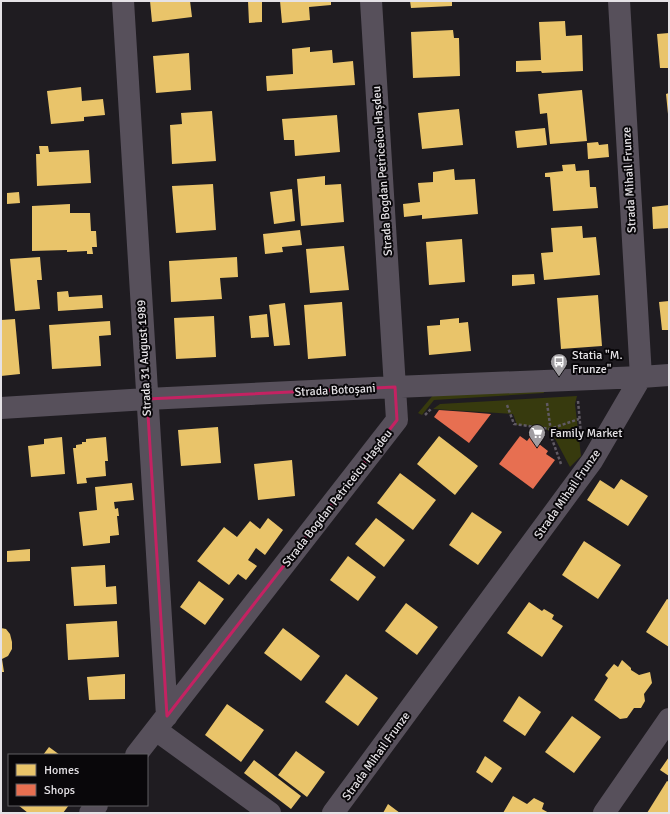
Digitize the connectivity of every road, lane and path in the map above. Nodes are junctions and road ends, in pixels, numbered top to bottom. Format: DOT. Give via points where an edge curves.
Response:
graph roads {
  1 [pos="123,1"];
  2 [pos="371,1"];
  3 [pos="619,1"];
  4 [pos="669,375"];
  5 [pos="641,377"];
  6 [pos="395,387"];
  7 [pos="547,396"];
  8 [pos="147,399"];
  9 [pos="506,405"];
  10 [pos="1,408"];
  11 [pos="579,420"];
  12 [pos="550,429"];
  13 [pos="562,466"];
  14 [pos="669,719"];
  15 [pos="161,723"];
  16 [pos="137,754"];
  17 [pos="270,813"];
  18 [pos="333,813"];
  19 [pos="604,813"];
  1 -- 8 [label="street, Strada 31 August 1989"];
  2 -- 6 [label="street, Strada Bogdan Petriceicu Hașdeu"];
  3 -- 5 [label="street, Strada Mihail Frunze"];
  4 -- 5 [label="street, Strada Botoșani"];
  5 -- 6 [label="street, Strada Botoșani"];
  5 -- 18 [label="street, Strada Mihail Frunze" via="592,461"];
  6 -- 8 [label="street, Strada Botoșani"];
  6 -- 15 [label="street, Strada Bogdan Petriceicu Hașdeu" via="397,420"];
  7 -- 12 [label="path"];
  8 -- 10 [label="street, Strada Botoșani"];
  8 -- 15 [label="street, Strada 31 August 1989"];
  9 -- 12 [label="path" via="514,424"];
  11 -- 12 [label="path"];
  12 -- 13 [label="path"];
  14 -- 19 [label="street"];
  15 -- 16 [label="street, Strada Bogdan Petriceicu Hașdeu"];
  15 -- 17 [label="street"];
}
